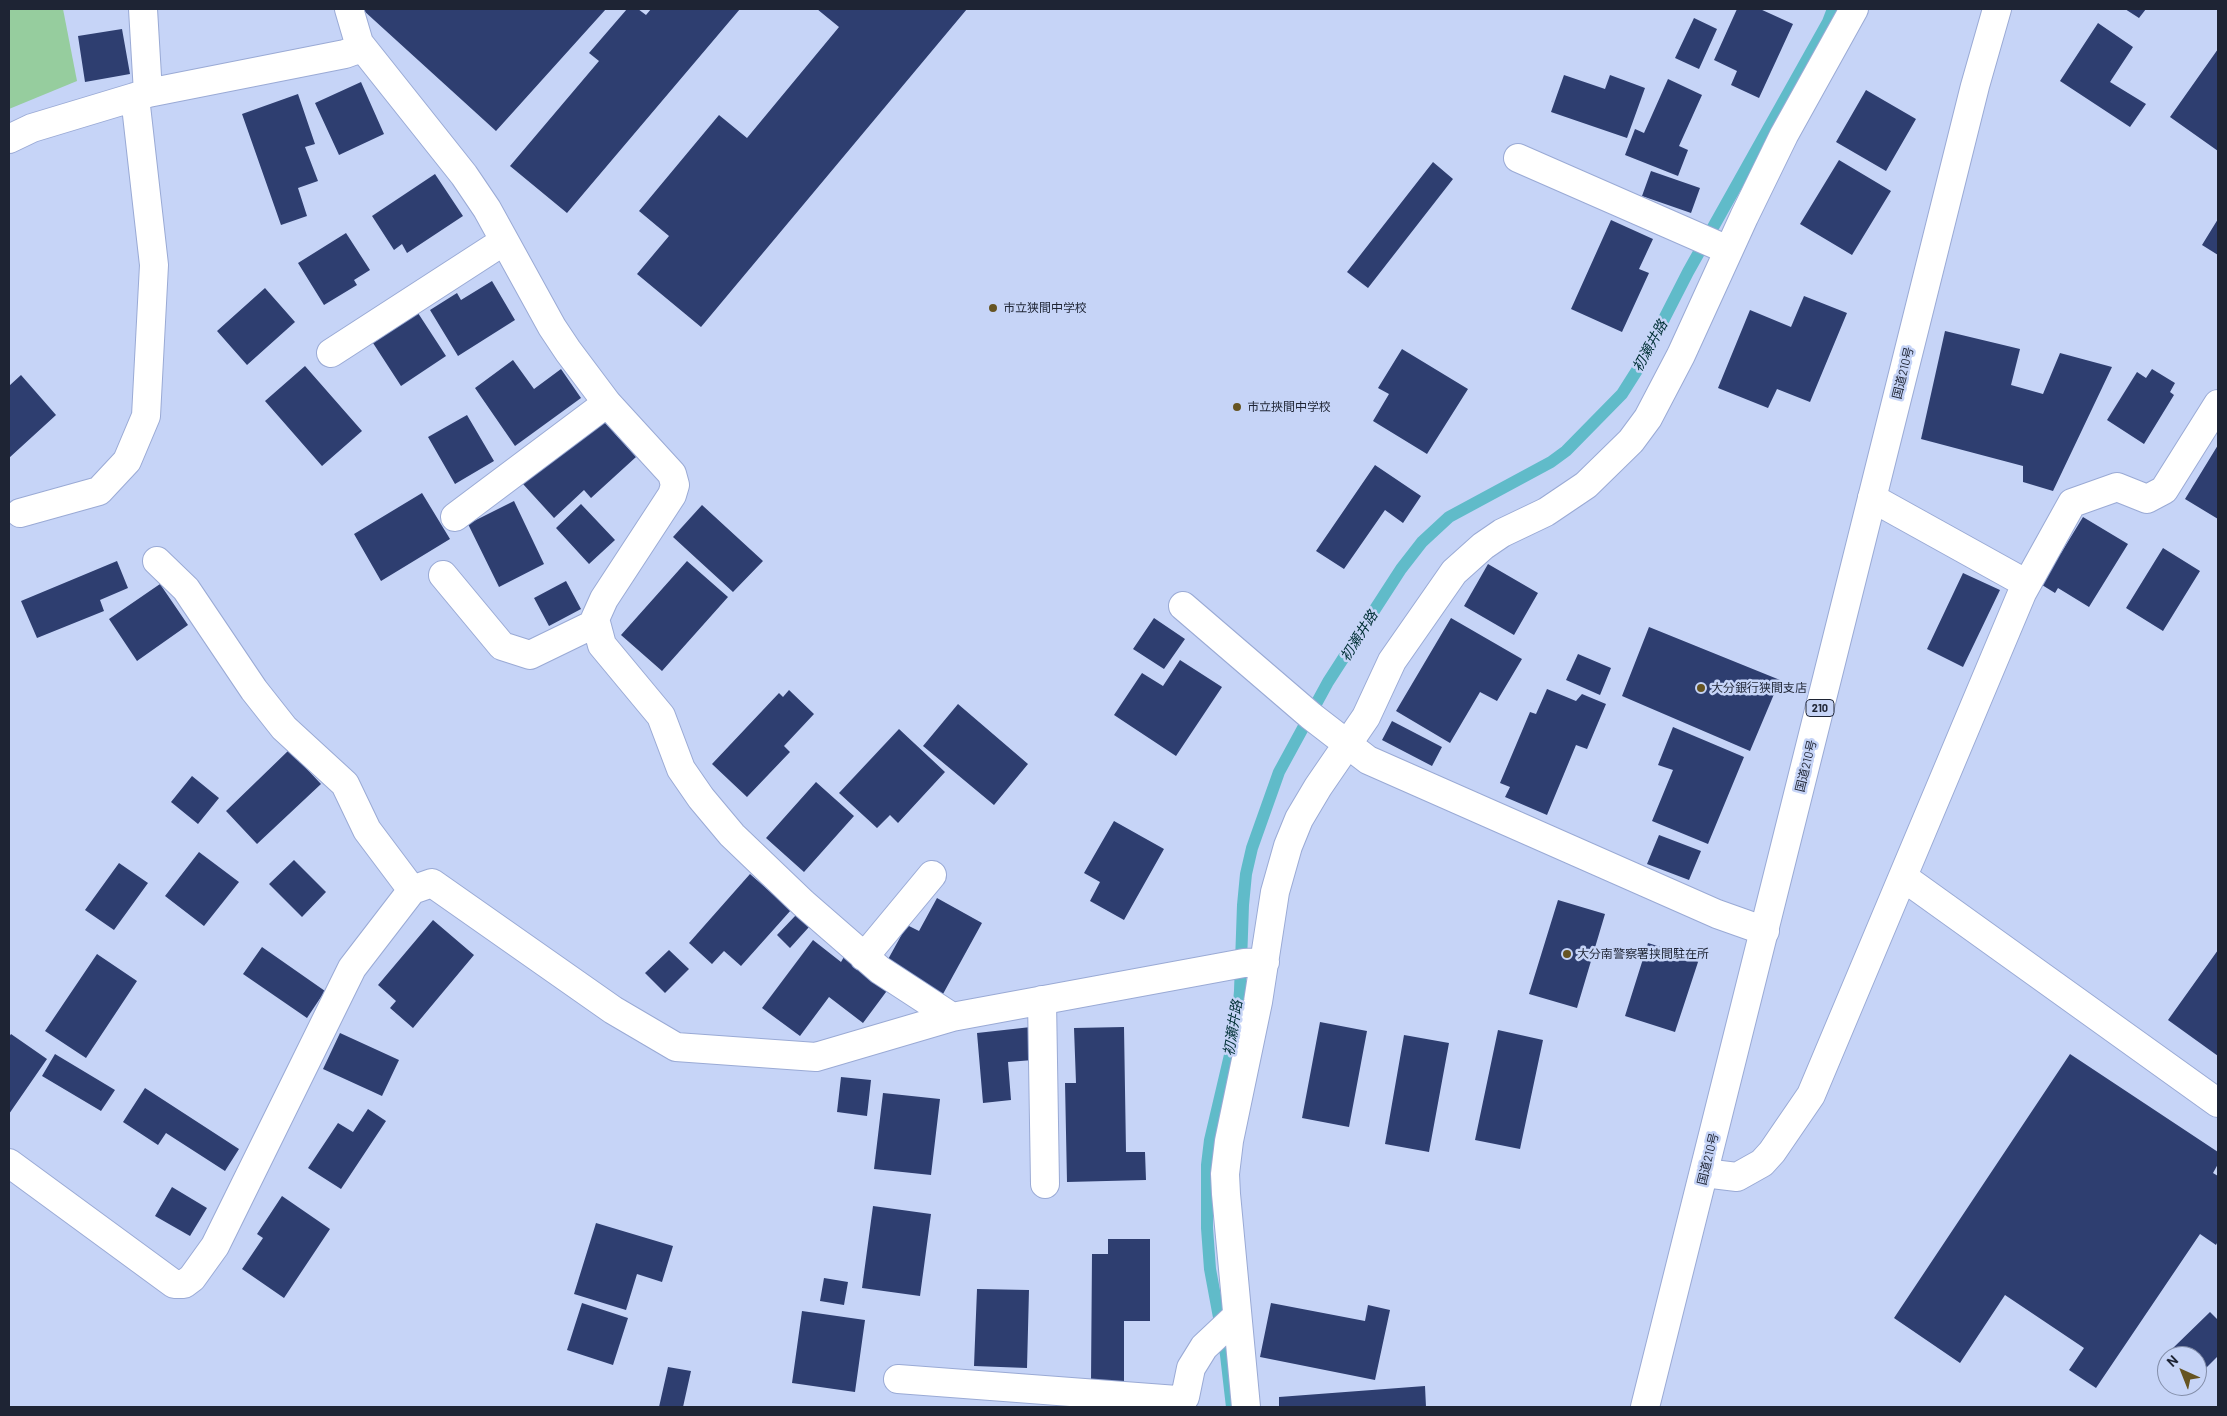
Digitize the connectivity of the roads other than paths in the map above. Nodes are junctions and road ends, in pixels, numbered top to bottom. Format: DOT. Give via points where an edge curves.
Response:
graph roads {
  1 [pos="143,9"];
  2 [pos="349,9"];
  3 [pos="1996,9"];
  4 [pos="1846,11"];
  5 [pos="359,44"];
  6 [pos="142,95"];
  7 [pos="9,139"];
  8 [pos="1518,158"];
  9 [pos="504,240"];
  10 [pos="1728,250"];
  11 [pos="331,353"];
  12 [pos="607,403"];
  13 [pos="2218,404"];
  14 [pos="1872,498"];
  15 [pos="20,513"];
  16 [pos="455,517"];
  17 [pos="157,561"];
  18 [pos="443,575"];
  19 [pos="2027,584"];
  20 [pos="1182,606"];
  21 [pos="596,624"];
  22 [pos="1348,745"];
  23 [pos="932,875"];
  24 [pos="1903,877"];
  25 [pos="412,890"];
  26 [pos="1765,931"];
  27 [pos="864,957"];
  28 [pos="1265,962"];
  29 [pos="1042,1000"];
  30 [pos="952,1017"];
  31 [pos="2218,1103"];
  32 [pos="9,1163"];
  33 [pos="1704,1174"];
  34 [pos="1045,1184"];
  35 [pos="1237,1316"];
  36 [pos="898,1379"];
  37 [pos="1246,1407"];
  38 [pos="1645,1407"];
  1 -- 6 [label="main road"];
  2 -- 5 [label="main road"];
  3 -- 14 [label="main road, 国道210号 / 210"];
  4 -- 10 [label="main road"];
  5 -- 6 [label="main road" via="356,50 345,54"];
  5 -- 9 [label="main road" via="464,175"];
  6 -- 7 [label="main road" via="32,128"];
  6 -- 15 [label="main road" via="154,265 146,416 127,461 100,491"];
  8 -- 10 [label="main road"];
  9 -- 11 [label="main road"];
  9 -- 12 [label="main road" via="552,328"];
  10 -- 22 [label="main road" via="1681,355 1648,418 1586,485 1546,512 1502,533 1454,572 1392,661"];
  12 -- 16 [label="main road"];
  12 -- 21 [label="main road" via="672,474 675,485 672,495 604,599"];
  13 -- 19 [label="main road" via="2164,490 2147,499 2117,486 2072,502"];
  14 -- 19 [label="main road"];
  14 -- 26 [label="main road, 国道210号 / 210"];
  17 -- 25 [label="main road" via="186,589 254,690 284,728 345,784 367,830"];
  18 -- 21 [label="main road" via="502,646 530,654"];
  19 -- 24 [label="main road"];
  20 -- 22 [label="main road"];
  21 -- 27 [label="main road" via="602,645 661,716 681,769 701,798 732,835"];
  22 -- 26 [label="main road" via="1384,769 1717,914"];
  22 -- 28 [label="main road" via="1313,795 1288,846 1275,892"];
  23 -- 27 [label="main road"];
  24 -- 31 [label="main road"];
  24 -- 33 [label="main road" via="1822,1074 1800,1113 1762,1163 1737,1177"];
  25 -- 30 [label="main road" via="432,883 613,1010 676,1047 816,1057"];
  25 -- 32 [label="main road" via="352,968 215,1246 184,1284 174,1284"];
  26 -- 33 [label="main road, 国道210号 / 210"];
  27 -- 30 [label="main road"];
  28 -- 29 [label="main road" via="1244,963"];
  28 -- 35 [label="main road" via="1229,1141 1226,1174"];
  29 -- 30 [label="main road"];
  29 -- 34 [label="main road"];
  33 -- 38 [label="main road, 国道210号 / 210"];
  35 -- 36 [label="main road" via="1204,1347 1191,1368 1185,1397 1177,1400"];
  35 -- 37 [label="main road"];
}
